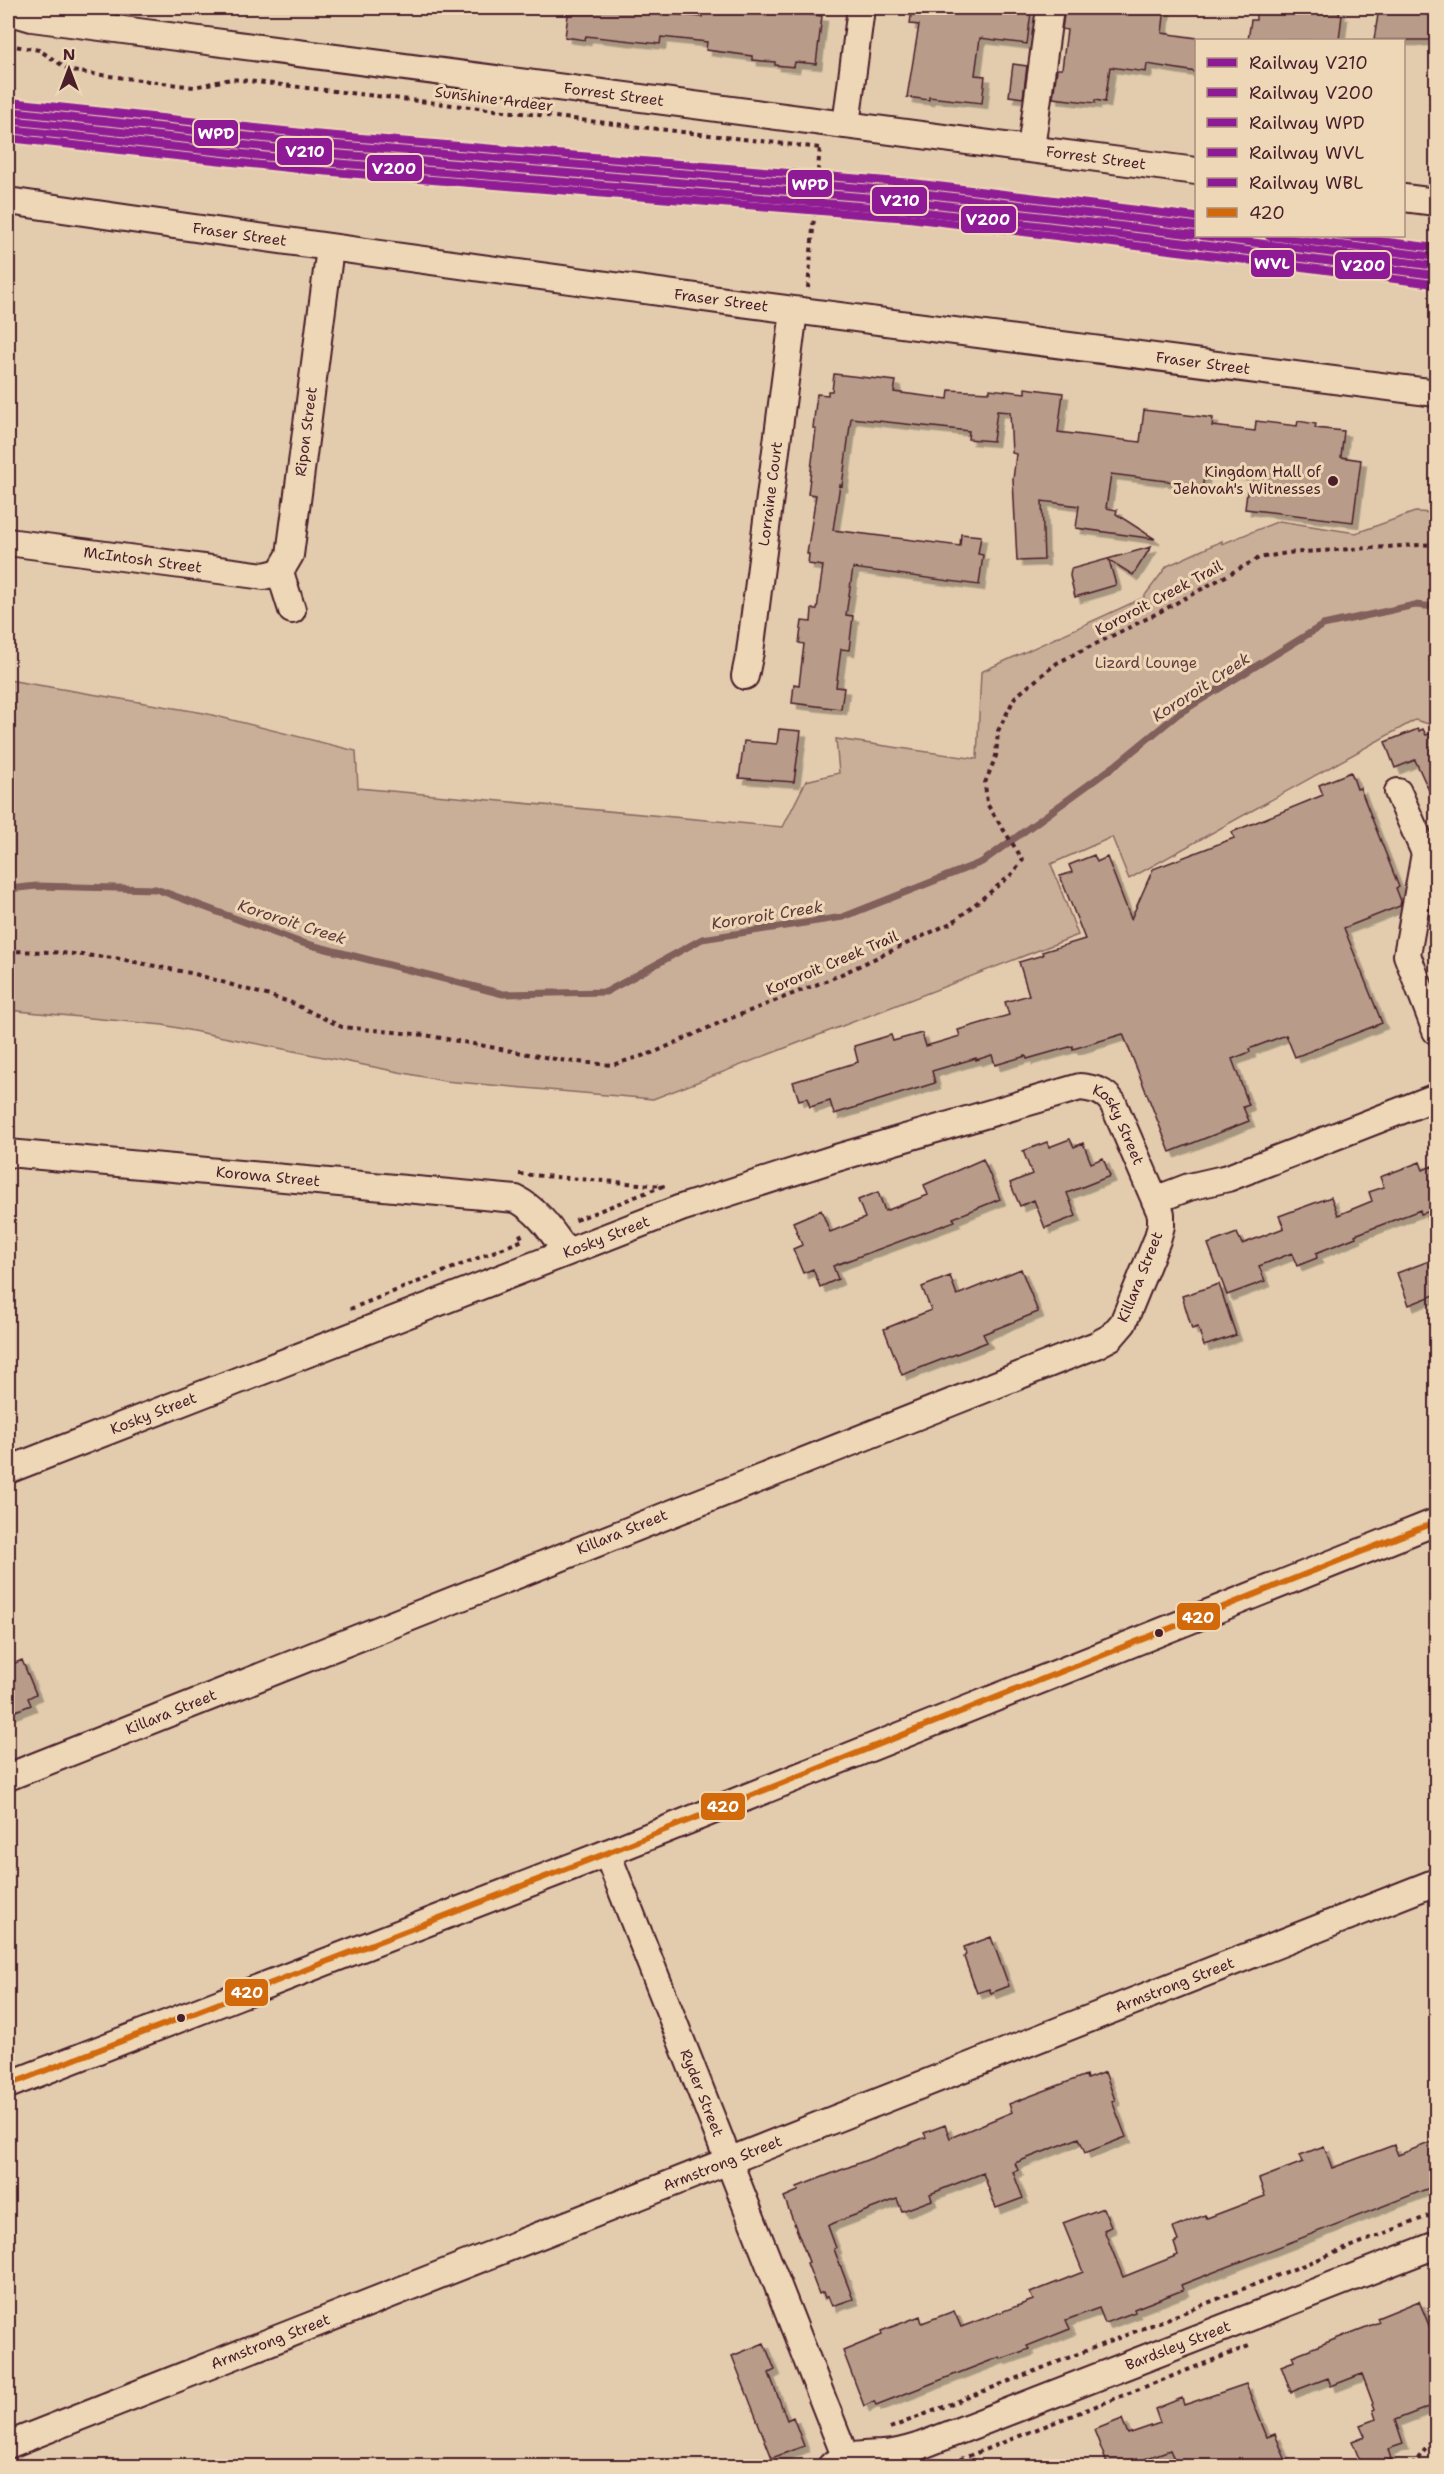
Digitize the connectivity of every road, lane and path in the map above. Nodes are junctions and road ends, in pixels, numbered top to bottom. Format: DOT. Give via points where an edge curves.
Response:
graph roads {
  1 [pos="861,8"];
  2 [pos="1050,8"];
  3 [pos="8,11"];
  4 [pos="20,21"];
  5 [pos="8,45"];
  6 [pos="846,125"];
  7 [pos="1031,149"];
  8 [pos="1195,171"];
  9 [pos="1405,198"];
  10 [pos="8,201"];
  11 [pos="1437,202"];
  12 [pos="330,248"];
  13 [pos="800,312"];
  14 [pos="1437,393"];
  15 [pos="8,542"];
  16 [pos="1437,544"];
  17 [pos="280,572"];
  18 [pos="292,610"];
  19 [pos="745,676"];
  20 [pos="1398,792"];
  21 [pos="8,951"];
  22 [pos="1437,1031"];
  23 [pos="1437,1097"];
  24 [pos="8,1153"];
  25 [pos="1158,1207"];
  26 [pos="518,1231"];
  27 [pos="556,1255"];
  28 [pos="348,1310"];
  29 [pos="8,1470"];
  30 [pos="1437,1522"];
  31 [pos="8,1777"];
  32 [pos="607,1852"];
  33 [pos="1437,1882"];
  34 [pos="8,2085"];
  35 [pos="728,2162"];
  36 [pos="1437,2213"];
  37 [pos="1437,2245"];
  38 [pos="1250,2345"];
  39 [pos="885,2430"];
  40 [pos="1437,2436"];
  41 [pos="8,2445"];
  42 [pos="846,2461"];
  43 [pos="793,2466"];
  44 [pos="943,2466"];
  45 [pos="1412,2466"];
  1 -- 6 [label="street"];
  2 -- 7 [label="street"];
  3 -- 4 [label="street, Forrest Street"];
  4 -- 6 [label="street, Forrest Street"];
  5 -- 13 [label="path, Sunshine Ardeer" via="39,50 71,70 194,87 231,79 820,148"];
  6 -- 7 [label="street, Forrest Street"];
  7 -- 8 [label="street, Forrest Street"];
  9 -- 11 [label="street"];
  10 -- 12 [label="street, Fraser Street"];
  12 -- 13 [label="street, Fraser Street"];
  12 -- 17 [label="street, Ripon Street" via="291,555"];
  13 -- 14 [label="street, Fraser Street"];
  13 -- 19 [label="street, Lorraine Court"];
  15 -- 17 [label="street, McIntosh Street" via="264,576"];
  16 -- 21 [label="path, Kororoit Creek Trail" via="1287,552 1258,558 1057,663 1015,697 998,731 996,756 985,783 987,804 1023,860 1010,876 953,922 833,978 655,1052 612,1065 566,1061 425,1035 342,1027 290,1002 195,974 115,958"];
  17 -- 18 [label="street"];
  20 -- 22 [label="street" via="1425,853 1407,955"];
  23 -- 25 [label="street" via="1228,1178 1189,1187"];
  24 -- 27 [label="street, Korowa Street" via="516,1199 543,1220"];
  25 -- 27 [label="street, Kosky Street" via="1113,1102 1107,1094 1080,1087 789,1173"];
  25 -- 31 [label="street, Killara Street" via="1161,1226 1157,1240 1123,1323 1111,1337 1096,1345"];
  26 -- 28 [label="path" via="523,1240"];
  27 -- 29 [label="street, Kosky Street"];
  30 -- 32 [label="street"];
  32 -- 34 [label="street"];
  32 -- 35 [label="street, Ryder Street"];
  33 -- 35 [label="street, Armstrong Street"];
  35 -- 41 [label="street, Armstrong Street"];
  35 -- 42 [label="street, Ryder Street"];
  36 -- 39 [label="path"];
  37 -- 42 [label="street, Bardsley Street" via="920,2446 904,2458 883,2465"];
  38 -- 44 [label="path"];
  40 -- 45 [label="path"];
  42 -- 43 [label="path"];
}
